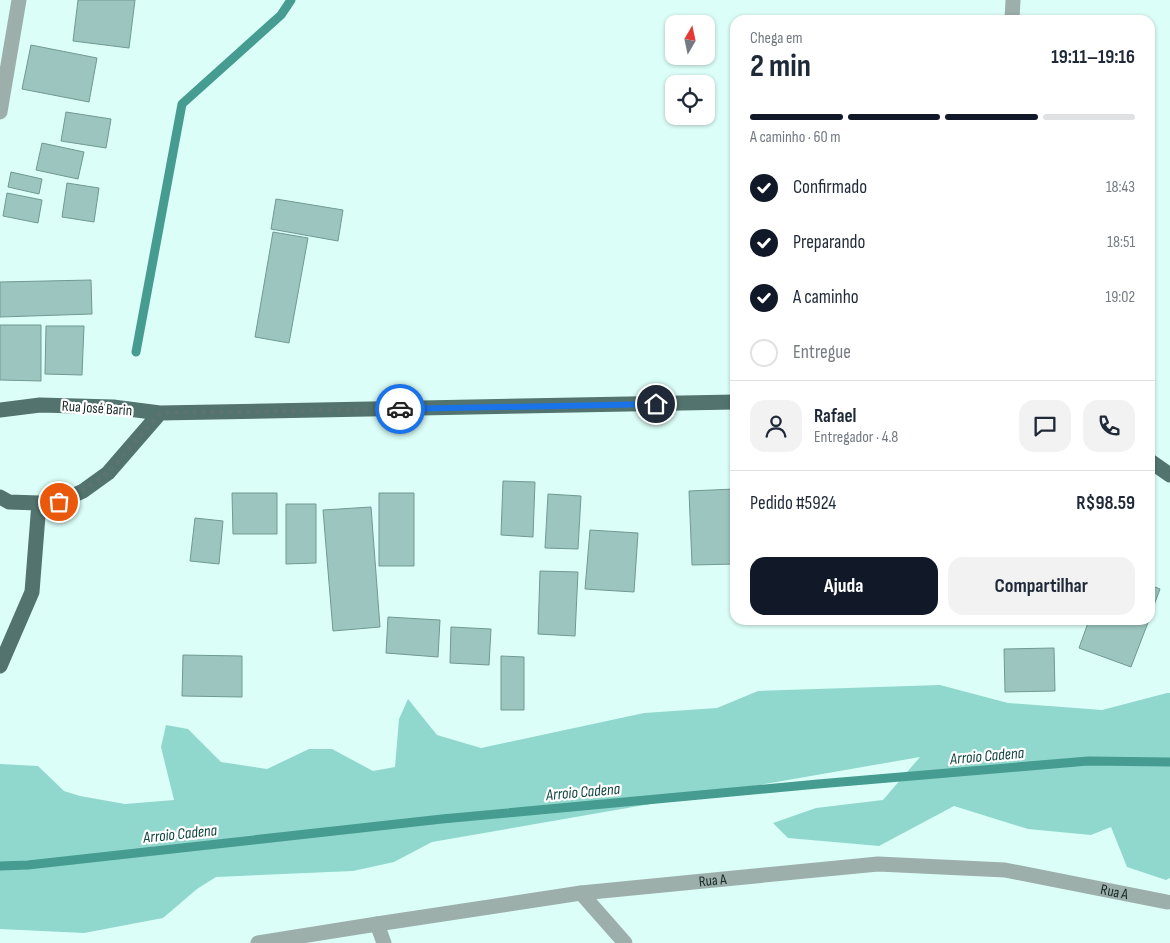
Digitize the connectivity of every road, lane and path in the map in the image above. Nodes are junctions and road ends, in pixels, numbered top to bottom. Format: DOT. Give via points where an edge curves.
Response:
graph roads {
  1 [pos="19,0"];
  2 [pos="1013,0"];
  3 [pos="1012,15"];
  4 [pos="0,112"];
  5 [pos="730,402"];
  6 [pos="0,410"];
  7 [pos="160,413"];
  8 [pos="1155,464"];
  9 [pos="1170,475"];
  10 [pos="0,497"];
  11 [pos="39,503"];
  12 [pos="0,666"];
  13 [pos="581,893"];
  14 [pos="1167,902"];
  15 [pos="377,924"];
  16 [pos="258,943"];
  17 [pos="384,943"];
  18 [pos="625,943"];
  1 -- 4 [label="street"];
  2 -- 3 [label="street"];
  5 -- 7 [label="main road, Rua José Barin"];
  6 -- 7 [label="main road, Rua José Barin" via="40,405"];
  7 -- 11 [label="main road" via="108,473 59,502"];
  8 -- 9 [label="main road"];
  10 -- 11 [label="main road" via="9,502"];
  11 -- 12 [label="main road" via="32,592"];
  13 -- 14 [label="street, Rua A" via="878,864 1005,870"];
  13 -- 15 [label="street, Rua A"];
  13 -- 18 [label="street"];
  15 -- 16 [label="street, Rua A"];
  15 -- 17 [label="street"];
}
